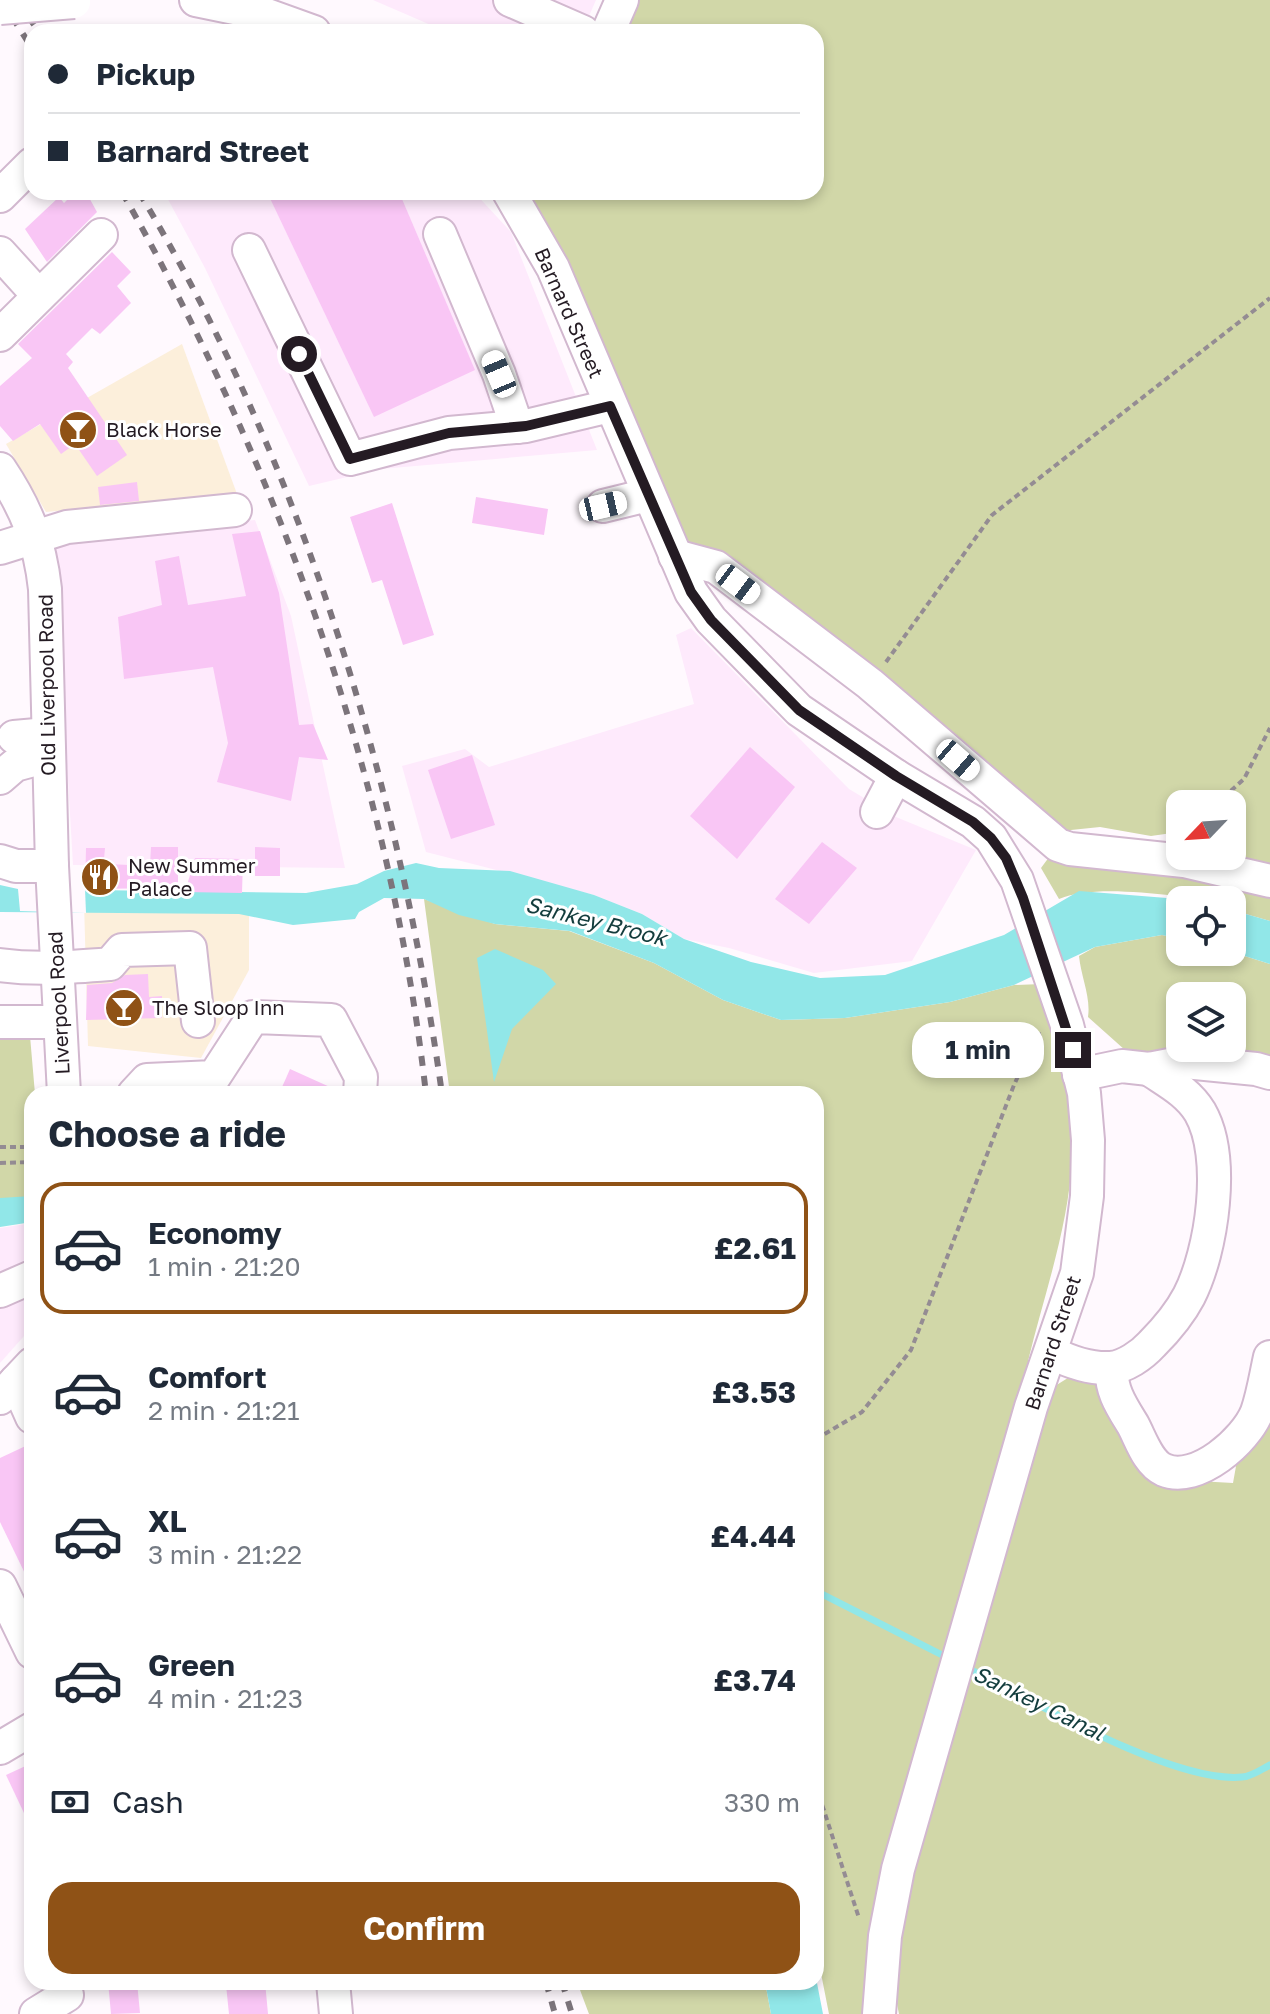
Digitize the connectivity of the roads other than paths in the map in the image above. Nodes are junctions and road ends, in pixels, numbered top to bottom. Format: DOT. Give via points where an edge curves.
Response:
graph roads {
  1 [pos="196,0"];
  2 [pos="510,0"];
  3 [pos="622,0"];
  4 [pos="85,1"];
  5 [pos="0,8"];
  6 [pos="292,24"];
  7 [pos="565,24"];
  8 [pos="612,24"];
  9 [pos="24,172"];
  10 [pos="0,196"];
  11 [pos="514,200"];
  12 [pos="440,234"];
  13 [pos="101,235"];
  14 [pos="249,250"];
  15 [pos="0,253"];
  16 [pos="39,296"];
  17 [pos="0,335"];
  18 [pos="610,406"];
  19 [pos="517,427"];
  20 [pos="0,469"];
  21 [pos="648,495"];
  22 [pos="603,506"];
  23 [pos="235,510"];
  24 [pos="37,537"];
  25 [pos="0,548"];
  26 [pos="675,556"];
  27 [pos="14,737"];
  28 [pos="48,745"];
  29 [pos="896,776"];
  30 [pos="0,778"];
  31 [pos="877,812"];
  32 [pos="0,861"];
  33 [pos="1270,881"];
  34 [pos="53,889"];
  35 [pos="0,965"];
  36 [pos="58,968"];
  37 [pos="198,1021"];
  38 [pos="0,1022"];
  39 [pos="59,1022"];
  40 [pos="1149,1069"];
  41 [pos="1270,1073"];
  42 [pos="1079,1075"];
  43 [pos="63,1086"];
  44 [pos="141,1086"];
  45 [pos="360,1086"];
  46 [pos="24,1280"];
  47 [pos="0,1291"];
  48 [pos="1052,1353"];
  49 [pos="1270,1357"];
  50 [pos="1112,1368"];
  51 [pos="1,1590"];
  52 [pos="24,1636"];
  53 [pos="24,1734"];
  54 [pos="0,1748"];
  55 [pos="334,1990"];
  56 [pos="67,1997"];
  57 [pos="879,2010"];
  58 [pos="36,2014"];
  59 [pos="336,2014"];
  1 -- 6 [label="street"];
  2 -- 7 [label="street"];
  3 -- 8 [label="street"];
  4 -- 5 [label="street, bridge"];
  9 -- 10 [label="street"];
  11 -- 18 [label="street, Barnard Street" via="553,268"];
  12 -- 19 [label="street"];
  13 -- 16 [label="street"];
  14 -- 19 [label="street" via="350,459 449,433"];
  15 -- 16 [label="street"];
  16 -- 17 [label="street"];
  18 -- 19 [label="street"];
  18 -- 21 [label="street, Barnard Street"];
  20 -- 24 [label="street, Old Liverpool Road"];
  21 -- 22 [label="street"];
  21 -- 26 [label="street, Barnard Street"];
  23 -- 24 [label="street" via="67,527"];
  24 -- 25 [label="street"];
  24 -- 28 [label="street, Old Liverpool Road" via="48,623"];
  26 -- 29 [label="street, Barnard Street" via="711,620 770,684"];
  26 -- 33 [label="street" via="716,567 870,684 1058,845 1184,861"];
  27 -- 28 [label="street"];
  28 -- 30 [label="street"];
  28 -- 34 [label="street, Old Liverpool Road"];
  29 -- 31 [label="street"];
  29 -- 42 [label="street, Barnard Street" via="973,822 991,838 1017,880"];
  32 -- 34 [label="street"];
  34 -- 36 [label="street, Liverpool Road"];
  35 -- 36 [label="street"];
  36 -- 37 [label="street" via="110,964 122,950 190,948"];
  36 -- 39 [label="street, Liverpool Road"];
  38 -- 39 [label="street"];
  39 -- 43 [label="street, Liverpool Road"];
  40 -- 41 [label="street" via="1185,1062"];
  40 -- 42 [label="street" via="1122,1066"];
  40 -- 50 [label="street" via="1185,1093 1200,1113 1215,1176 1206,1242 1190,1294 1171,1325 1146,1350"];
  42 -- 48 [label="street, Barnard Street" via="1088,1140 1087,1196 1077,1273"];
  44 -- 45 [label="street" via="147,1080 214,1077 253,1017 331,1020 361,1077"];
  46 -- 47 [label="street"];
  48 -- 50 [label="street" via="1087,1366"];
  48 -- 57 [label="street, Barnard Street" via="1031,1407 898,1869"];
  49 -- 50 [label="street" via="1256,1414 1226,1452 1202,1469 1182,1473 1165,1471 1152,1461 1114,1390"];
  51 -- 52 [label="street"];
  53 -- 54 [label="street"];
  55 -- 59 [label="street"];
  56 -- 58 [label="street"];
}
